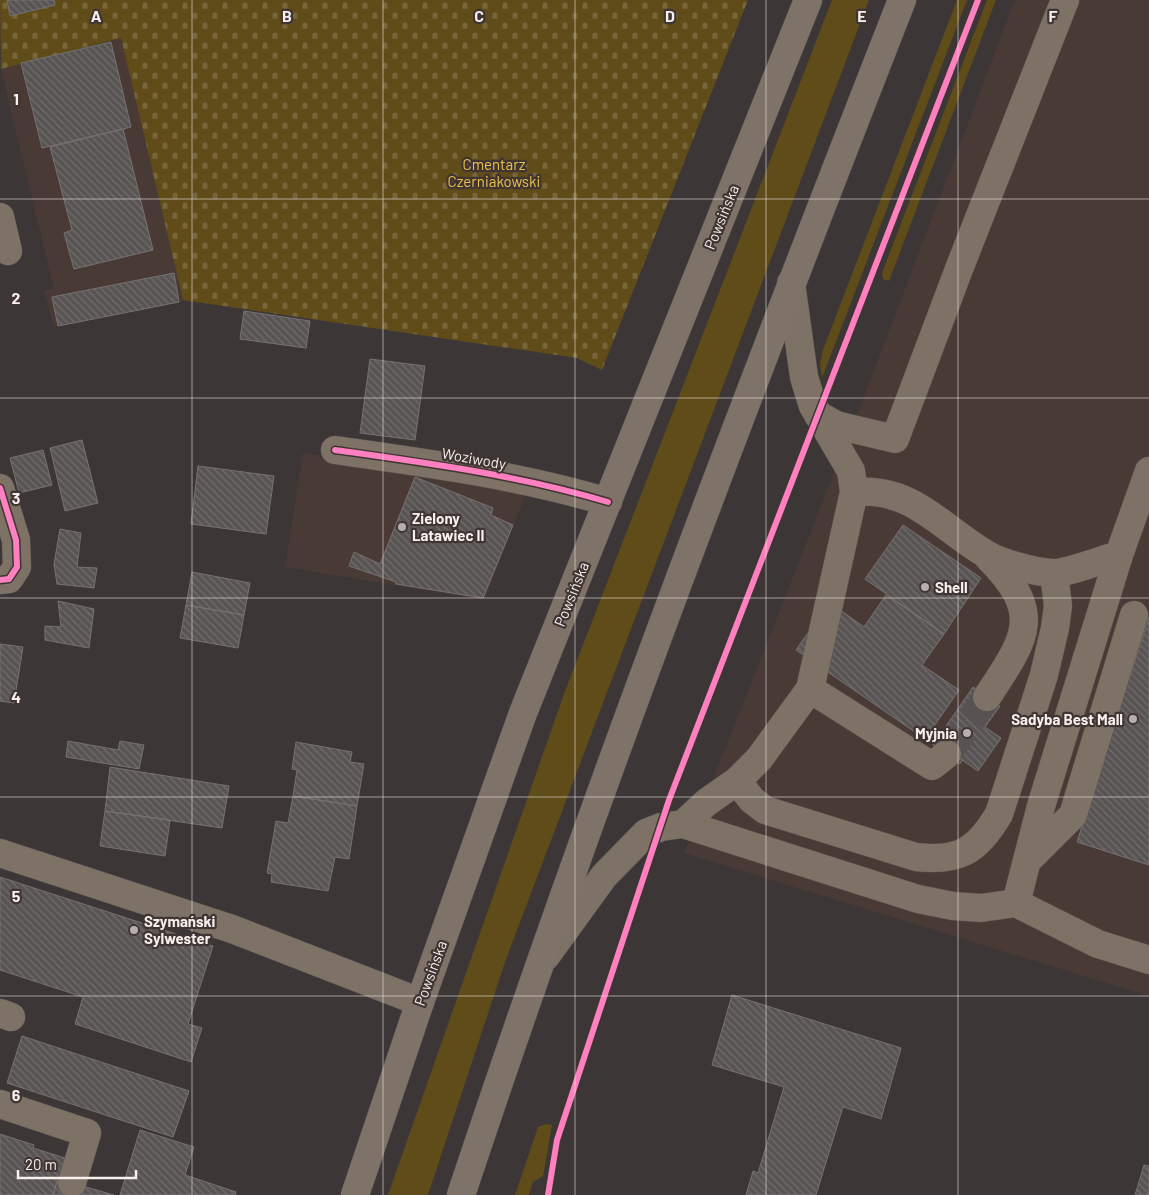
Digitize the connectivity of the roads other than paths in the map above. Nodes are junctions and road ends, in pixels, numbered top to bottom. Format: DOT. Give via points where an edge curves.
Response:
graph roads {
  1 [pos="808,0"];
  2 [pos="902,0"];
  3 [pos="1065,0"];
  4 [pos="0,217"];
  5 [pos="8,251"];
  6 [pos="791,283"];
  7 [pos="818,415"];
  8 [pos="334,450"];
  9 [pos="1149,471"];
  10 [pos="0,488"];
  11 [pos="854,492"];
  12 [pos="608,502"];
  13 [pos="1119,554"];
  14 [pos="987,556"];
  15 [pos="1054,574"];
  16 [pos="0,580"];
  17 [pos="1134,615"];
  18 [pos="810,689"];
  19 [pos="987,697"];
  20 [pos="947,754"];
  21 [pos="737,781"];
  22 [pos="684,824"];
  23 [pos="0,853"];
  24 [pos="1026,862"];
  25 [pos="1016,903"];
  26 [pos="1149,960"];
  27 [pos="540,963"];
  28 [pos="420,1002"];
  29 [pos="0,1104"];
  30 [pos="72,1183"];
  31 [pos="355,1195"];
  32 [pos="461,1195"];
  1 -- 12 [label="main road, Powsińska"];
  2 -- 6 [label="main road"];
  3 -- 7 [label="street" via="958,269 895,439 836,425"];
  4 -- 5 [label="street"];
  6 -- 7 [label="street" via="804,377"];
  6 -- 27 [label="main road" via="641,680"];
  7 -- 11 [label="street" via="851,471"];
  8 -- 12 [label="street, Woziwody" via="466,468 552,485"];
  9 -- 13 [label="street"];
  10 -- 16 [label="street" via="16,540 18,568 9,579"];
  11 -- 14 [label="street" via="872,491 905,498"];
  11 -- 18 [label="street"];
  12 -- 28 [label="main road, Powsińska" via="523,713"];
  13 -- 15 [label="street"];
  13 -- 24 [label="street"];
  14 -- 15 [label="street"];
  14 -- 19 [label="street" via="1009,578 1019,594 1023,614 1023,631 1016,653"];
  15 -- 21 [label="street" via="1058,606 1044,675 998,814 990,828 965,851 941,860 916,857 765,810"];
  17 -- 24 [label="street" via="1073,815"];
  18 -- 20 [label="street" via="932,766"];
  18 -- 21 [label="street" via="759,759"];
  21 -- 22 [label="street" via="706,802"];
  22 -- 25 [label="street" via="918,899 981,908"];
  22 -- 27 [label="street" via="646,833 604,876"];
  23 -- 28 [label="street" via="232,929"];
  24 -- 25 [label="street"];
  25 -- 26 [label="street" via="1098,944"];
  27 -- 32 [label="main road"];
  28 -- 31 [label="main road, Powsińska"];
  29 -- 30 [label="street" via="87,1133"];
}
